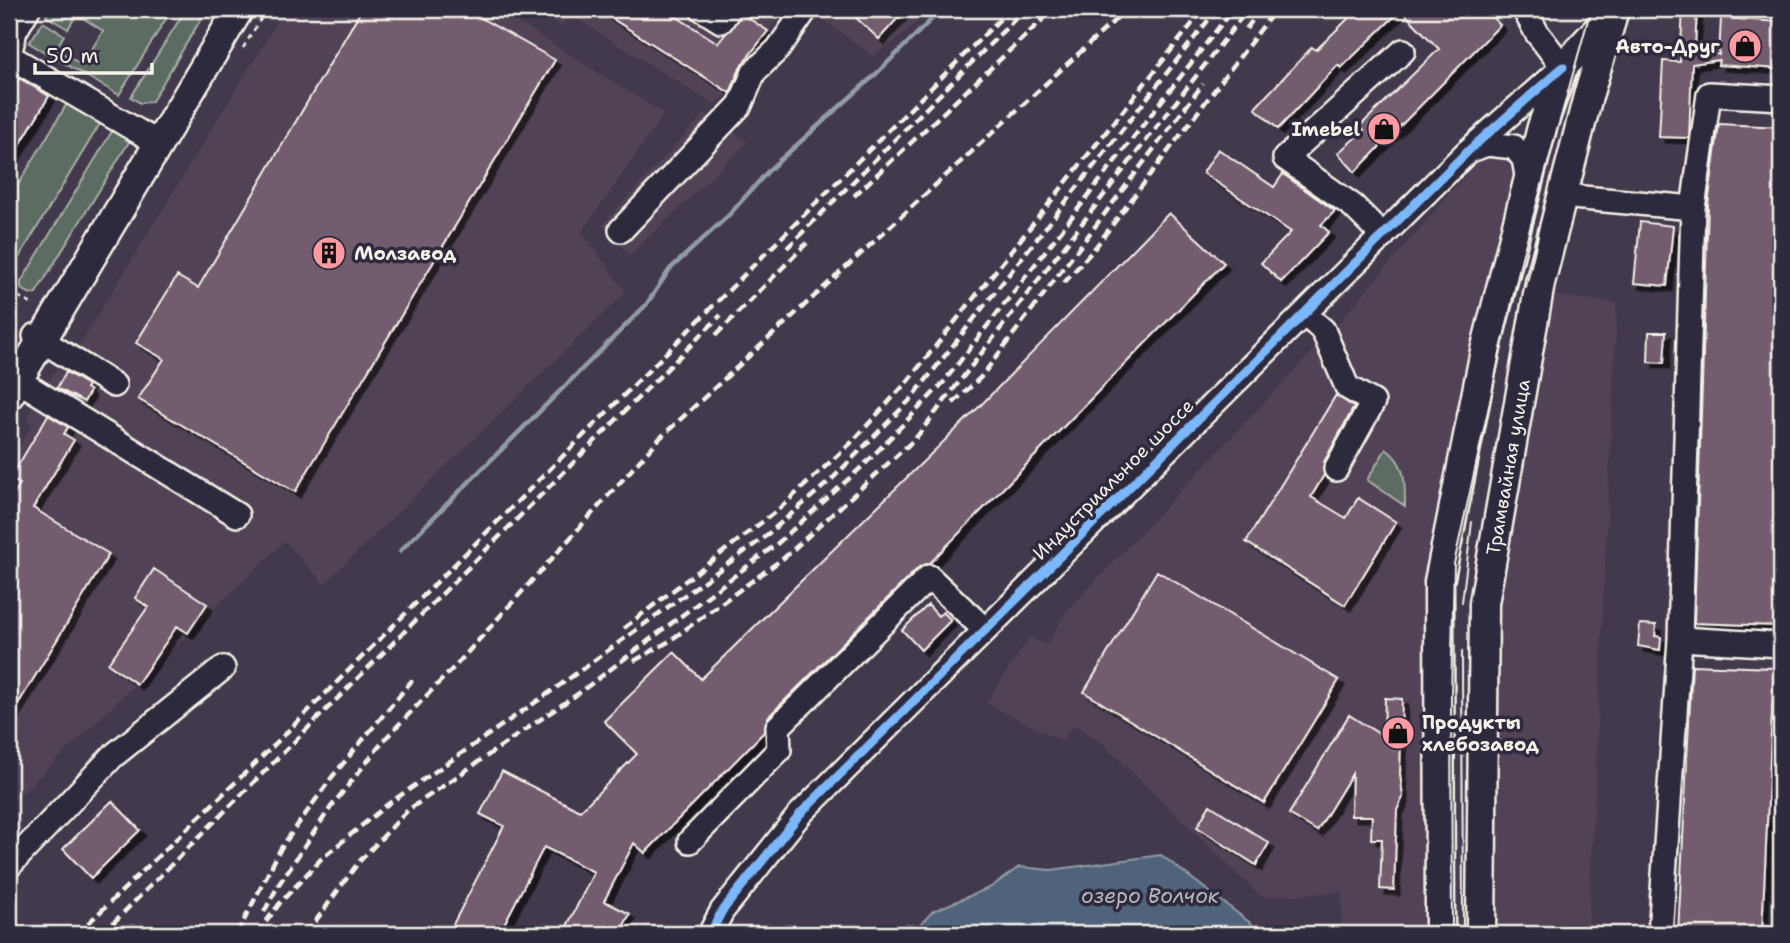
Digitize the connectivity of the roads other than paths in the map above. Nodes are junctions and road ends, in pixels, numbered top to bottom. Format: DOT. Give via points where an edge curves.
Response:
graph roads {
  1 [pos="28,9"];
  2 [pos="239,9"];
  3 [pos="702,9"];
  4 [pos="729,9"];
  5 [pos="806,9"];
  6 [pos="1524,9"];
  7 [pos="1615,11"];
  8 [pos="1403,51"];
  9 [pos="9,55"];
  10 [pos="1563,67"];
  11 [pos="1781,98"];
  12 [pos="158,143"];
  13 [pos="1468,152"];
  14 [pos="1528,181"];
  15 [pos="1561,196"];
  16 [pos="1693,208"];
  17 [pos="621,230"];
  18 [pos="1383,236"];
  19 [pos="1304,314"];
  20 [pos="39,338"];
  21 [pos="12,383"];
  22 [pos="114,385"];
  23 [pos="1336,469"];
  24 [pos="237,515"];
  25 [pos="985,631"];
  26 [pos="1680,639"];
  27 [pos="1781,645"];
  28 [pos="223,668"];
  29 [pos="690,841"];
  30 [pos="9,866"];
  31 [pos="710,934"];
  32 [pos="1440,934"];
  33 [pos="1481,934"];
  34 [pos="1660,934"];
  1 -- 9 [label="street"];
  2 -- 12 [label="main road"];
  3 -- 4 [label="street" via="721,21"];
  5 -- 17 [label="street" via="778,49 754,72 740,105"];
  6 -- 10 [label="street"];
  7 -- 10 [label="main road, Индустриальное шоссе"];
  7 -- 15 [label="main road, Трамвайная улица"];
  8 -- 18 [label="street" via="1285,158 1353,206"];
  9 -- 12 [label="street"];
  10 -- 13 [label="street, Индустриальное шоссе"];
  10 -- 14 [label="main road"];
  11 -- 16 [label="street" via="1709,94"];
  12 -- 20 [label="main road"];
  13 -- 14 [label="street" via="1487,144 1514,147 1524,159"];
  13 -- 18 [label="street, Индустриальное шоссе"];
  14 -- 32 [label="main road" via="1485,351 1438,582"];
  15 -- 16 [label="street"];
  15 -- 33 [label="main road, Трамвайная улица" via="1539,283 1484,603"];
  16 -- 26 [label="street"];
  18 -- 19 [label="street, Индустриальное шоссе"];
  19 -- 23 [label="street" via="1323,330 1347,387 1373,402"];
  19 -- 25 [label="street, Индустриальное шоссе"];
  20 -- 21 [label="main road"];
  20 -- 22 [label="street"];
  21 -- 24 [label="street"];
  25 -- 29 [label="street" via="929,577 778,727 779,750"];
  25 -- 31 [label="street, Индустриальное шоссе" via="800,814 722,911"];
  26 -- 27 [label="street"];
  26 -- 34 [label="street"];
  28 -- 30 [label="street" via="113,757"];
}
